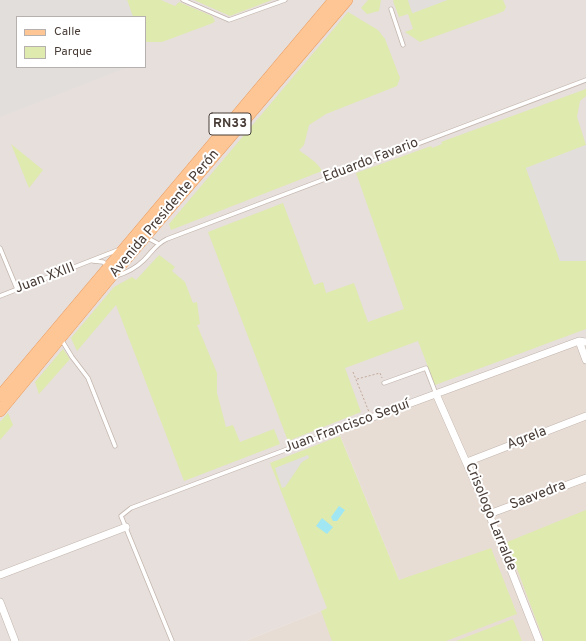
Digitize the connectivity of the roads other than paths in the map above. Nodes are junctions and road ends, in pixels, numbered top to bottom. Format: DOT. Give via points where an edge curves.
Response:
graph roads {
  1 [pos="183,0"];
  2 [pos="285,0"];
  3 [pos="334,0"];
  4 [pos="347,0"];
  5 [pos="391,9"];
  6 [pos="403,45"];
  7 [pos="586,80"];
  8 [pos="141,235"];
  9 [pos="157,243"];
  10 [pos="0,248"];
  11 [pos="125,248"];
  12 [pos="90,262"];
  13 [pos="113,268"];
  14 [pos="133,269"];
  15 [pos="109,279"];
  16 [pos="18,289"];
  17 [pos="0,296"];
  18 [pos="61,338"];
  19 [pos="583,342"];
  20 [pos="586,360"];
  21 [pos="384,383"];
  22 [pos="436,394"];
  23 [pos="0,396"];
  24 [pos="0,411"];
  25 [pos="586,416"];
  26 [pos="338,430"];
  27 [pos="115,446"];
  28 [pos="467,462"];
  29 [pos="586,478"];
  30 [pos="490,514"];
  31 [pos="126,527"];
  32 [pos="0,575"];
  33 [pos="0,602"];
  34 [pos="15,641"];
  35 [pos="172,641"];
  36 [pos="538,641"];
  1 -- 2 [label="lane" via="229,20"];
  3 -- 8 [label="main road, Avenida Presidente Perón / RN33"];
  4 -- 8 [label="main road, Avenida Presidente Perón / RN33"];
  5 -- 6 [label="lane"];
  7 -- 9 [label="lane, Eduardo Favario"];
  8 -- 9 [label="lane"];
  8 -- 11 [label="main road, Avenida Presidente Perón / RN33"];
  8 -- 13 [label="main road, Avenida Presidente Perón / RN33"];
  9 -- 14 [label="lane, Eduardo Favario"];
  10 -- 16 [label="lane"];
  11 -- 12 [label="lane, Juan XXIII"];
  11 -- 13 [label="main road, Avenida Presidente Perón / RN33"];
  12 -- 13 [label="lane, Juan XXIII" via="104,262"];
  12 -- 16 [label="lane, Juan XXIII"];
  13 -- 14 [label="lane, Juan XXIII"];
  13 -- 15 [label="main road, Avenida Presidente Perón / RN33"];
  13 -- 23 [label="main road, Avenida Presidente Perón / RN33"];
  14 -- 15 [label="lane, Eduardo Favario"];
  15 -- 18 [label="main road, Avenida Presidente Perón / RN33"];
  16 -- 17 [label="lane, Juan XXIII"];
  18 -- 24 [label="main road, Avenida Presidente Perón / RN33"];
  18 -- 27 [label="lane" via="88,378"];
  19 -- 20 [label="street"];
  19 -- 22 [label="street, Juan Francisco Seguí"];
  21 -- 22 [label="lane" via="426,368"];
  22 -- 26 [label="street, Juan Francisco Seguí"];
  22 -- 28 [label="street, Crisologo Larralde"];
  25 -- 28 [label="street, Agrela"];
  26 -- 31 [label="lane, Juan Francisco Seguí" via="131,508 121,516"];
  28 -- 30 [label="street, Crisologo Larralde"];
  29 -- 30 [label="street, Saavedra"];
  30 -- 36 [label="street, Crisologo Larralde"];
  31 -- 32 [label="street"];
  31 -- 35 [label="lane"];
  33 -- 34 [label="street"];
}
